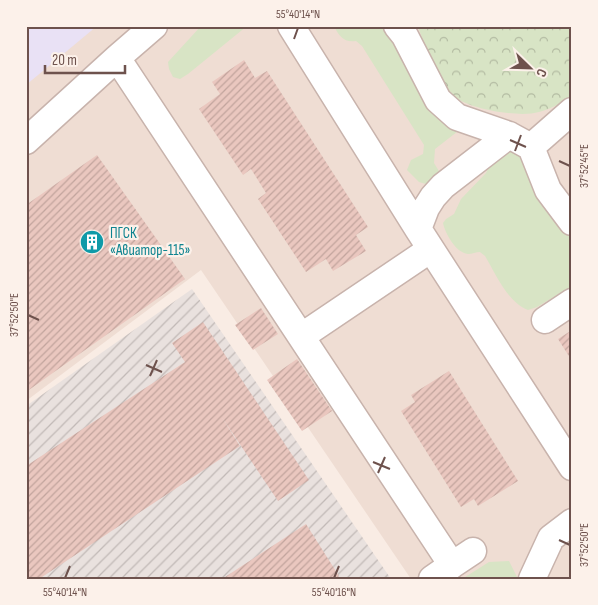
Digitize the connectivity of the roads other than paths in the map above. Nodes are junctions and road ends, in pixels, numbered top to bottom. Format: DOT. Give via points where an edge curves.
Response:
graph roads {
  1 [pos="154,26"];
  2 [pos="291,26"];
  3 [pos="397,26"];
  4 [pos="117,58"];
  5 [pos="572,111"];
  6 [pos="26,141"];
  7 [pos="520,141"];
  8 [pos="572,222"];
  9 [pos="425,239"];
  10 [pos="572,302"];
  11 [pos="545,320"];
  12 [pos="302,336"];
  13 [pos="572,467"];
  14 [pos="572,522"];
  15 [pos="452,565"];
  16 [pos="532,579"];
  1 -- 4 [label="street"];
  2 -- 9 [label="street"];
  3 -- 7 [label="street" via="438,100 457,116"];
  4 -- 6 [label="street"];
  4 -- 12 [label="street"];
  5 -- 7 [label="street"];
  7 -- 8 [label="street" via="548,190"];
  7 -- 9 [label="street" via="443,186 426,208"];
  9 -- 12 [label="street"];
  9 -- 13 [label="street"];
  10 -- 11 [label="street"];
  12 -- 15 [label="street"];
  14 -- 16 [label="street" via="551,538"];
}
